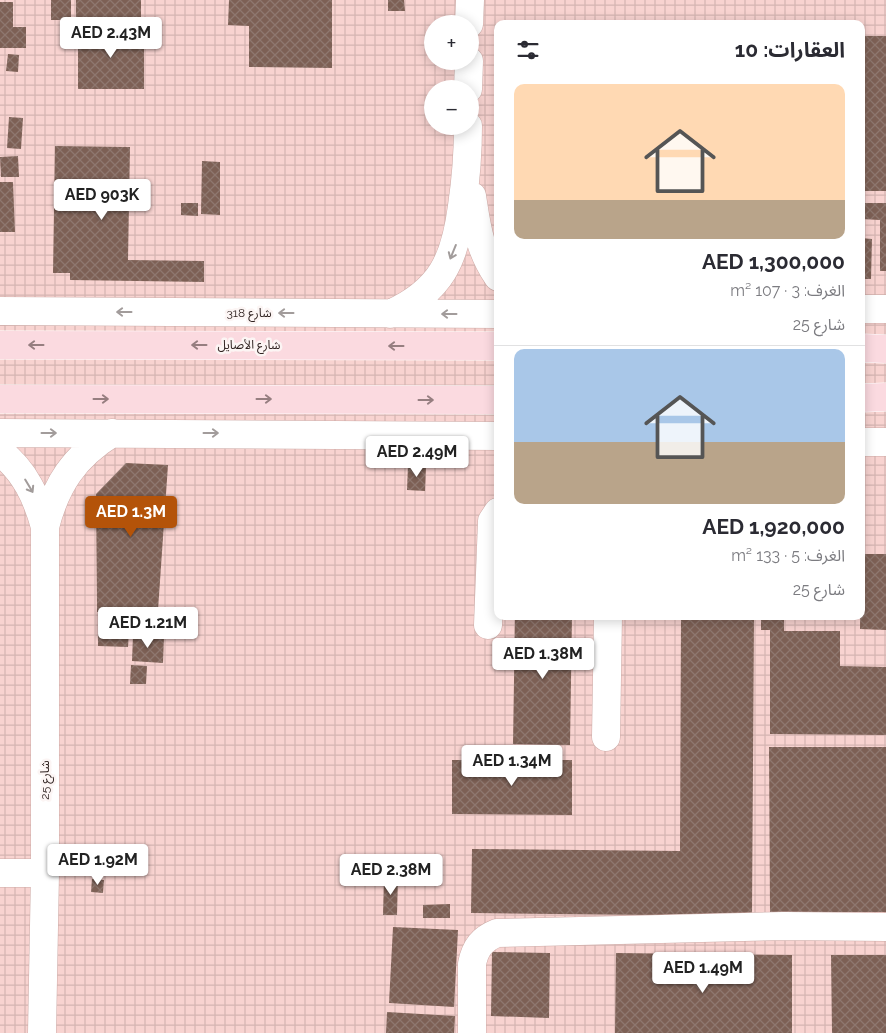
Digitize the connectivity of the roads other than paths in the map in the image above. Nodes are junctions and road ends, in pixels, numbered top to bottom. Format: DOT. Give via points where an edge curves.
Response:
graph roads {
  1 [pos="470,0"];
  2 [pos="469,15"];
  3 [pos="468,135"];
  4 [pos="467,170"];
  5 [pos="494,271"];
  6 [pos="865,309"];
  7 [pos="886,309"];
  8 [pos="0,311"];
  9 [pos="389,314"];
  10 [pos="494,314"];
  11 [pos="0,345"];
  12 [pos="494,346"];
  13 [pos="865,348"];
  14 [pos="886,348"];
  15 [pos="886,397"];
  16 [pos="865,398"];
  17 [pos="0,399"];
  18 [pos="494,400"];
  19 [pos="0,433"];
  20 [pos="112,433"];
  21 [pos="494,436"];
  22 [pos="865,442"];
  23 [pos="886,442"];
  24 [pos="0,452"];
  25 [pos="494,518"];
  26 [pos="45,527"];
  27 [pos="608,620"];
  28 [pos="488,624"];
  29 [pos="606,737"];
  30 [pos="0,873"];
  31 [pos="45,873"];
  32 [pos="886,927"];
  33 [pos="42,1033"];
  34 [pos="472,1033"];
  1 -- 2 [label="street"];
  3 -- 4 [label="street"];
  4 -- 5 [label="street" via="480,243"];
  4 -- 9 [label="street, one-way" via="458,239 444,271 420,297"];
  6 -- 7 [label="street"];
  9 -- 8 [label="street, شارع 318, one-way"];
  10 -- 9 [label="street, شارع 318, one-way"];
  12 -- 11 [label="main road, شارع الأصايل, one-way"];
  13 -- 14 [label="main road"];
  15 -- 16 [label="main road"];
  17 -- 18 [label="main road, one-way"];
  19 -- 20 [label="street, one-way"];
  20 -- 21 [label="street, one-way"];
  20 -- 26 [label="street, شارع 25" via="84,453 63,479"];
  22 -- 23 [label="street"];
  24 -- 26 [label="street, شارع 25, one-way" via="32,488"];
  25 -- 28 [label="street"];
  26 -- 31 [label="street, شارع 25"];
  27 -- 29 [label="street"];
  30 -- 31 [label="street"];
  31 -- 33 [label="street, شارع 25"];
  32 -- 34 [label="street" via="774,926 498,933 482,941 473,956"];
}
